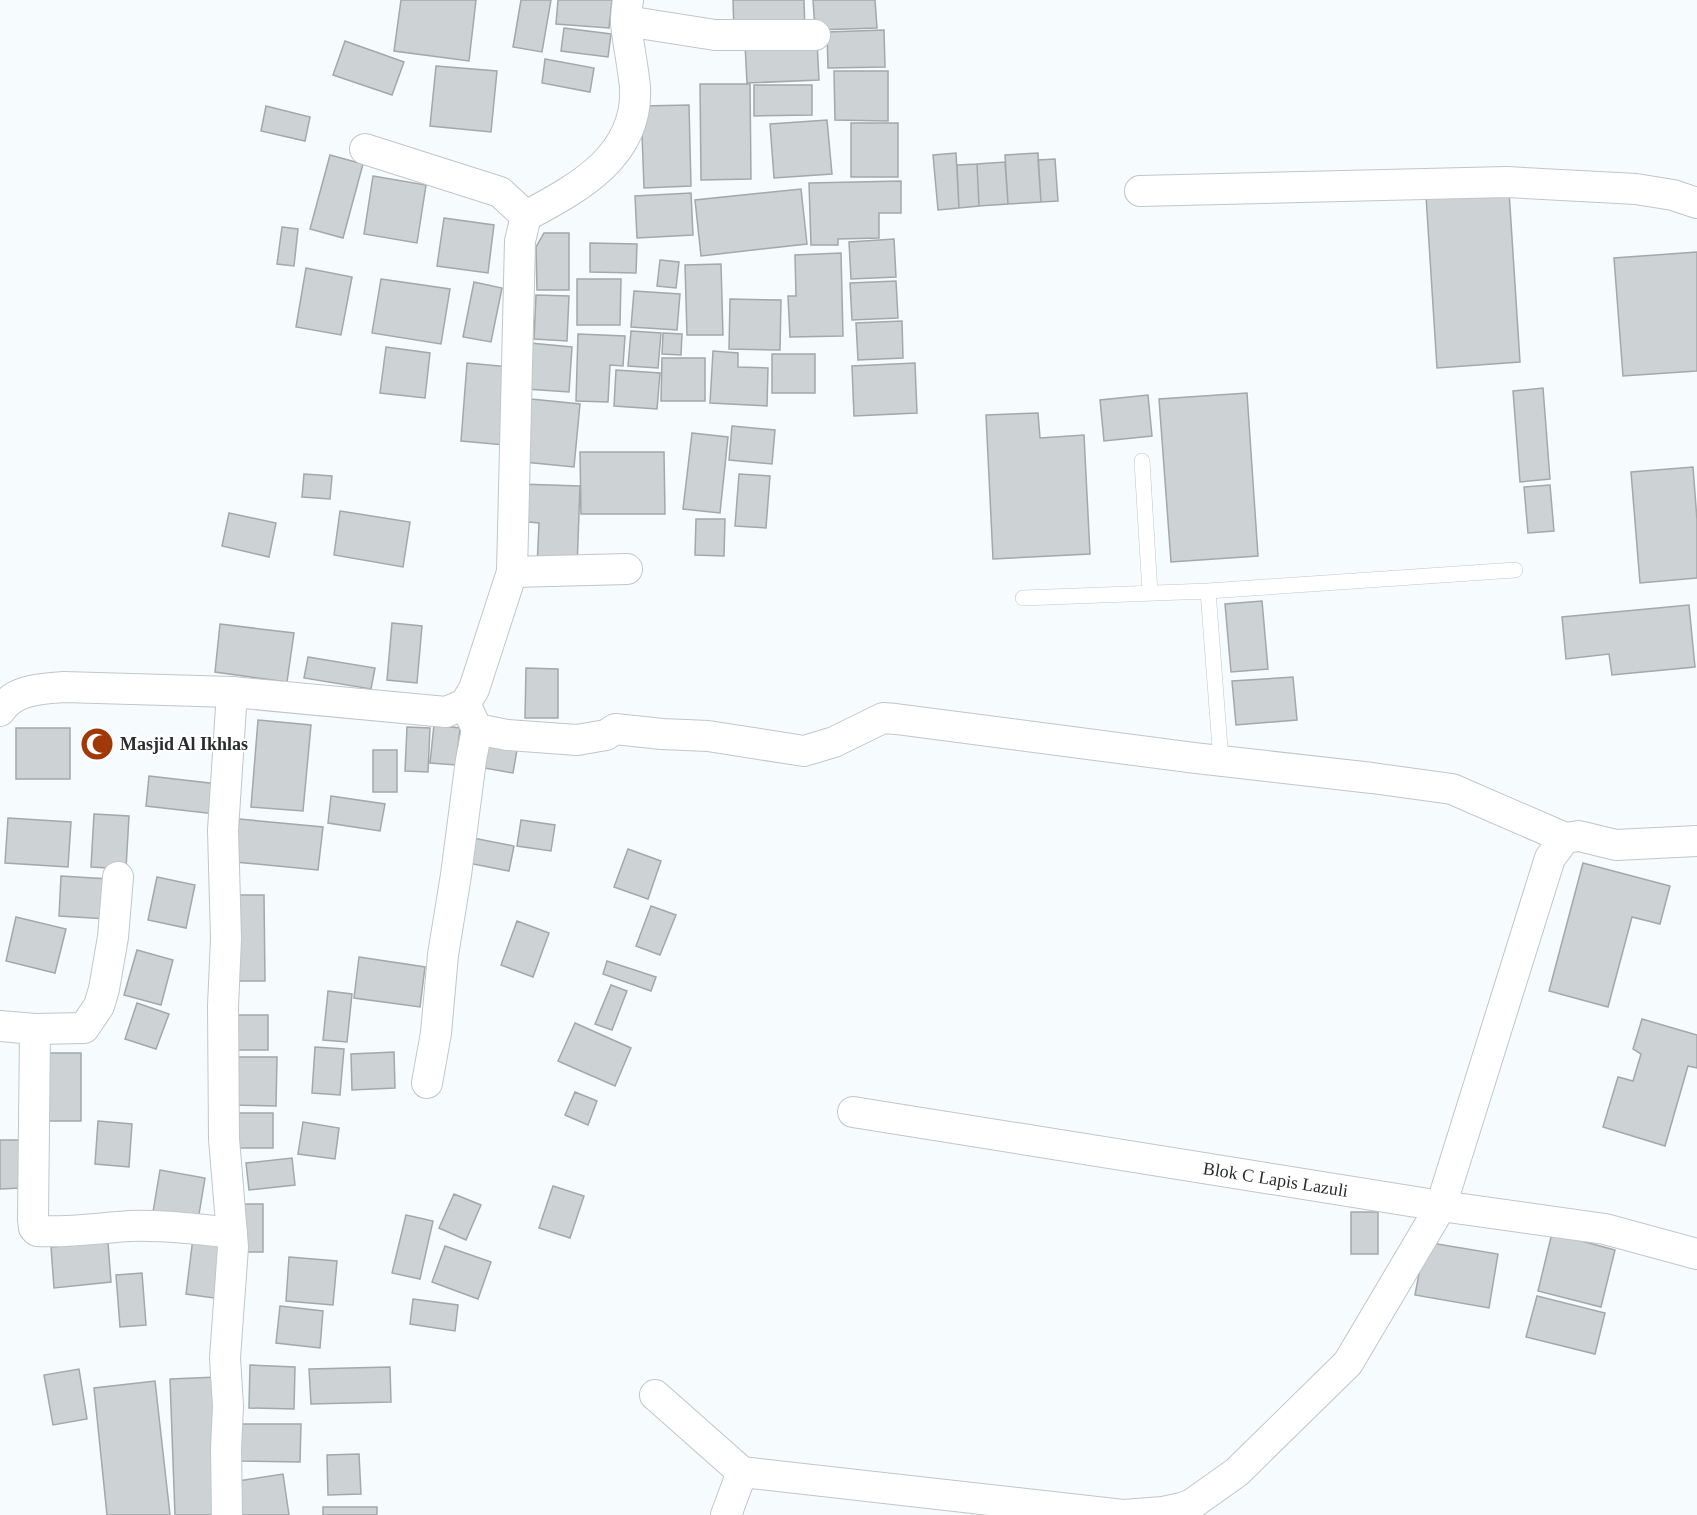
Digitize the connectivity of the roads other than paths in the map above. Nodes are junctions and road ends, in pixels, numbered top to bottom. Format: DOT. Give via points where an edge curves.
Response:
graph roads {
  1 [pos="627,10"];
  2 [pos="815,35"];
  3 [pos="365,149"];
  4 [pos="1140,191"];
  5 [pos="1697,203"];
  6 [pos="526,216"];
  7 [pos="1142,461"];
  8 [pos="627,569"];
  9 [pos="1515,570"];
  10 [pos="512,572"];
  11 [pos="1208,591"];
  12 [pos="1150,593"];
  13 [pos="1023,598"];
  14 [pos="232,692"];
  15 [pos="0,711"];
  16 [pos="471,716"];
  17 [pos="1221,761"];
  18 [pos="1565,838"];
  19 [pos="1697,841"];
  20 [pos="118,877"];
  21 [pos="0,1026"];
  22 [pos="35,1029"];
  23 [pos="427,1083"];
  24 [pos="853,1112"];
  25 [pos="1441,1206"];
  26 [pos="232,1233"];
  27 [pos="1697,1254"];
  28 [pos="655,1395"];
  29 [pos="742,1472"];
  30 [pos="227,1515"];
  31 [pos="726,1515"];
  1 -- 2 [label="street" via="715,35"];
  1 -- 6 [label="street" via="635,89 633,116 625,138 596,173"];
  3 -- 6 [label="street" via="500,192"];
  4 -- 5 [label="street" via="1507,182 1636,189"];
  6 -- 10 [label="street" via="520,241"];
  7 -- 12 [label="lane"];
  8 -- 10 [label="street"];
  9 -- 11 [label="lane"];
  10 -- 16 [label="street" via="474,689"];
  11 -- 12 [label="lane"];
  11 -- 17 [label="lane"];
  12 -- 13 [label="lane"];
  14 -- 15 [label="street" via="64,687 21,694"];
  14 -- 16 [label="street"];
  14 -- 26 [label="street" via="223,830 224,1139"];
  16 -- 17 [label="street" via="507,735 577,740 606,735 615,729 708,736 804,751 834,742 883,718"];
  16 -- 23 [label="street" via="471,760"];
  17 -- 18 [label="street" via="1452,789"];
  18 -- 19 [label="street" via="1579,836 1616,845"];
  18 -- 25 [label="street" via="1550,858"];
  20 -- 22 [label="street" via="113,937 99,1006 84,1028"];
  21 -- 22 [label="street"];
  22 -- 26 [label="street" via="34,1228 58,1233 131,1226 184,1227"];
  24 -- 25 [label="street, Blok C Lapis Lazuli"];
  25 -- 27 [label="street, Blok C Lapis Lazuli" via="1605,1229"];
  25 -- 29 [label="street" via="1348,1363 1237,1472 1182,1508 1123,1515"];
  26 -- 30 [label="street" via="225,1358"];
  28 -- 29 [label="street"];
  29 -- 31 [label="street"];
}
